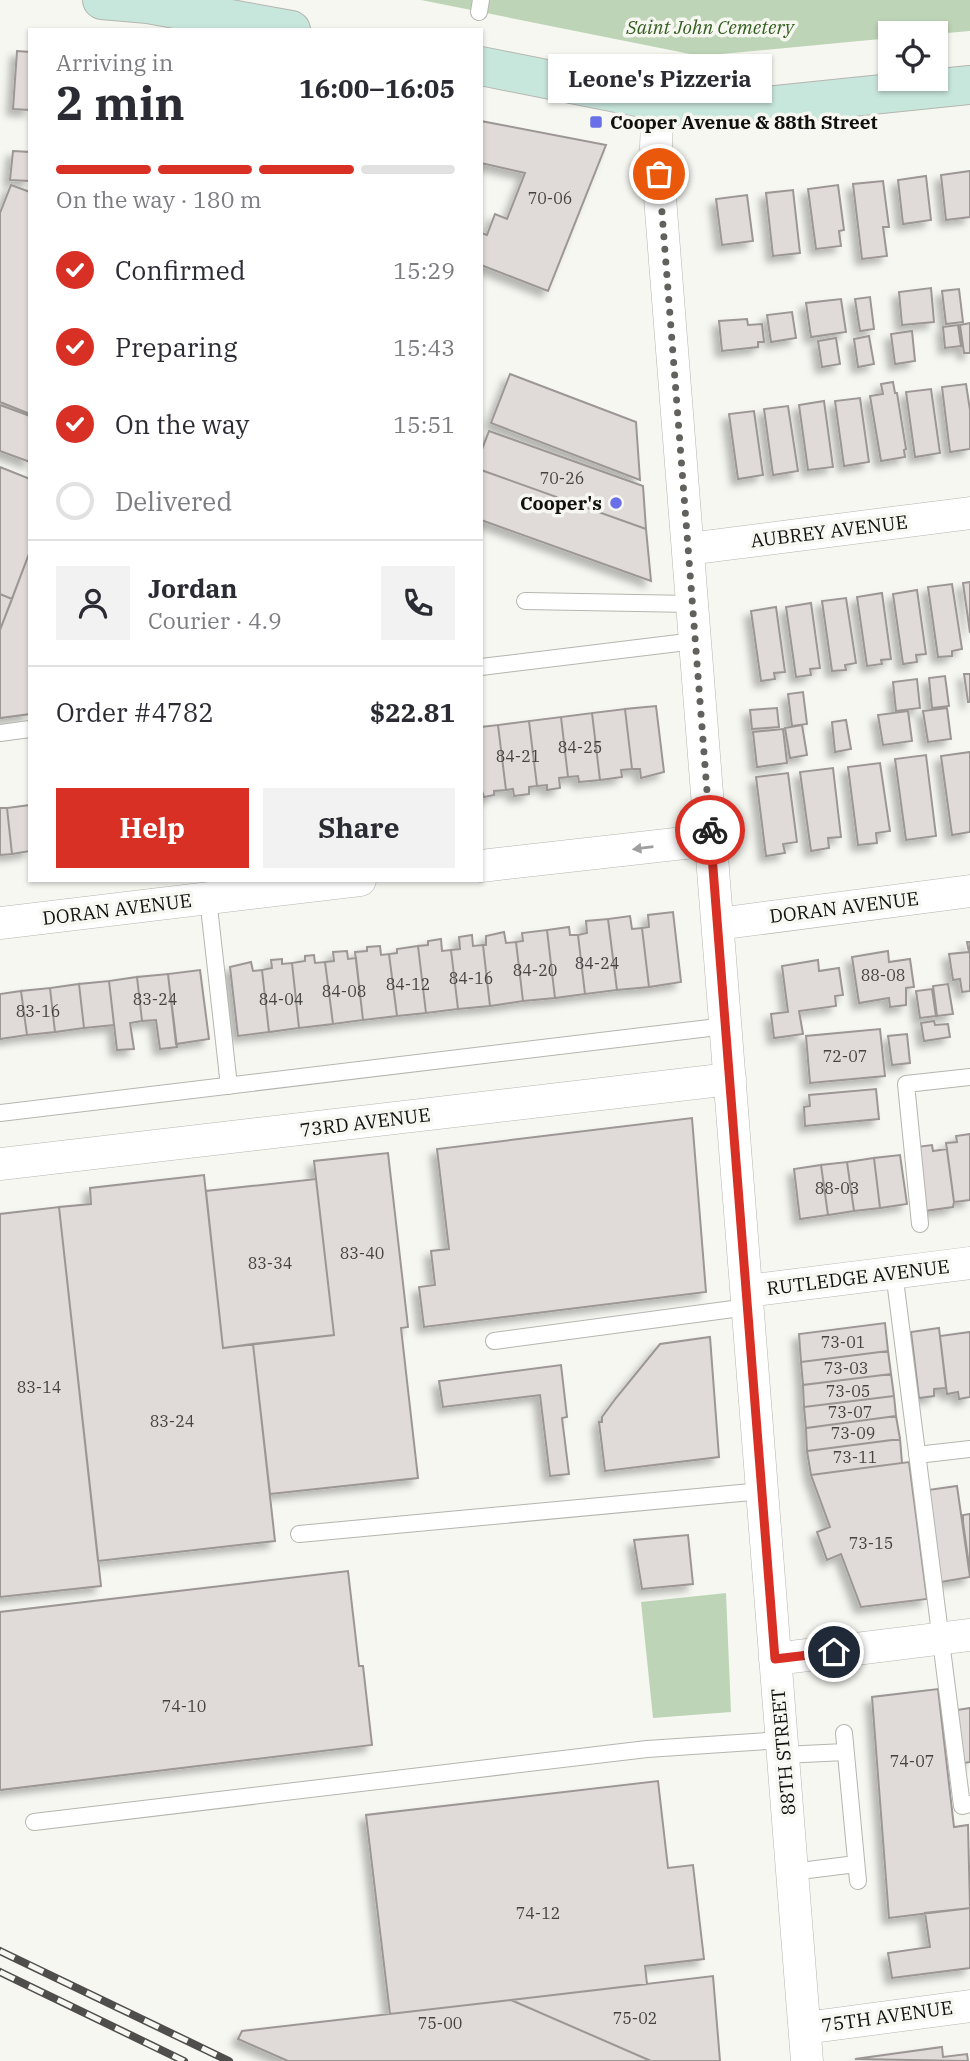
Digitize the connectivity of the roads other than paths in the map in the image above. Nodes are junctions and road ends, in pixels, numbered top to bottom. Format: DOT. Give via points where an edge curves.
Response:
graph roads {
  1 [pos="102,0"];
  2 [pos="280,28"];
  3 [pos="483,66"];
  4 [pos="970,85"];
  5 [pos="661,103"];
  6 [pos="970,513"];
  7 [pos="688,549"];
  8 [pos="525,601"];
  9 [pos="692,604"];
  10 [pos="695,641"];
  11 [pos="483,667"];
  12 [pos="28,729"];
  13 [pos="0,733"];
  14 [pos="711,840"];
  15 [pos="483,866"];
  16 [pos="332,882"];
  17 [pos="970,891"];
  18 [pos="194,892"];
  19 [pos="0,923"];
  20 [pos="718,924"];
  21 [pos="726,1026"];
  22 [pos="970,1077"];
  23 [pos="730,1080"];
  24 [pos="229,1086"];
  25 [pos="0,1113"];
  26 [pos="0,1164"];
  27 [pos="920,1224"];
  28 [pos="970,1263"];
  29 [pos="894,1272"];
  30 [pos="747,1299"];
  31 [pos="494,1342"];
  32 [pos="970,1449"];
  33 [pos="917,1455"];
  34 [pos="762,1491"];
  35 [pos="299,1534"];
  36 [pos="955,1637"];
  37 [pos="775,1659"];
  38 [pos="844,1733"];
  39 [pos="783,1748"];
  40 [pos="845,1752"];
  41 [pos="970,1804"];
  42 [pos="34,1822"];
  43 [pos="856,1864"];
  44 [pos="792,1872"];
  45 [pos="858,1881"];
  46 [pos="970,2006"];
  47 [pos="805,2028"];
  48 [pos="807,2061"];
  1 -- 2 [label="main road"];
  3 -- 5 [label="main road"];
  4 -- 5 [label="main road" via="737,109"];
  5 -- 7 [label="street, 88TH STREET" via="656,147"];
  6 -- 7 [label="street, AUBREY AVENUE"];
  7 -- 9 [label="street, 88TH STREET"];
  8 -- 9 [label="lane"];
  9 -- 10 [label="street, 88TH STREET"];
  10 -- 11 [label="lane"];
  10 -- 14 [label="street, 88TH STREET"];
  12 -- 13 [label="lane"];
  14 -- 15 [label="street, one-way"];
  14 -- 20 [label="street, 88TH STREET"];
  16 -- 18 [label="street, DORAN AVENUE"];
  17 -- 20 [label="street, DORAN AVENUE"];
  18 -- 19 [label="street, DORAN AVENUE"];
  18 -- 24 [label="lane"];
  20 -- 21 [label="street, 88TH STREET"];
  21 -- 23 [label="street, 88TH STREET"];
  21 -- 24 [label="lane"];
  22 -- 27 [label="lane" via="906,1084"];
  23 -- 26 [label="street, 73RD AVENUE"];
  23 -- 30 [label="street, 88TH STREET"];
  24 -- 25 [label="lane"];
  28 -- 29 [label="street, RUTLEDGE AVENUE"];
  29 -- 30 [label="street, RUTLEDGE AVENUE"];
  29 -- 33 [label="lane"];
  30 -- 31 [label="lane"];
  30 -- 34 [label="street, 88TH STREET"];
  32 -- 33 [label="lane"];
  33 -- 36 [label="lane"];
  34 -- 35 [label="lane"];
  34 -- 37 [label="street, 88TH STREET"];
  36 -- 37 [label="street"];
  36 -- 41 [label="lane" via="945,1663 962,1806"];
  37 -- 39 [label="street, 88TH STREET"];
  38 -- 40 [label="lane"];
  39 -- 40 [label="lane"];
  39 -- 42 [label="lane" via="647,1749"];
  39 -- 44 [label="street, 88TH STREET"];
  40 -- 43 [label="lane"];
  43 -- 44 [label="lane"];
  43 -- 45 [label="lane"];
  44 -- 47 [label="street, 88TH STREET"];
  46 -- 47 [label="street, 75TH AVENUE"];
  47 -- 48 [label="street, 88TH STREET"];
}
